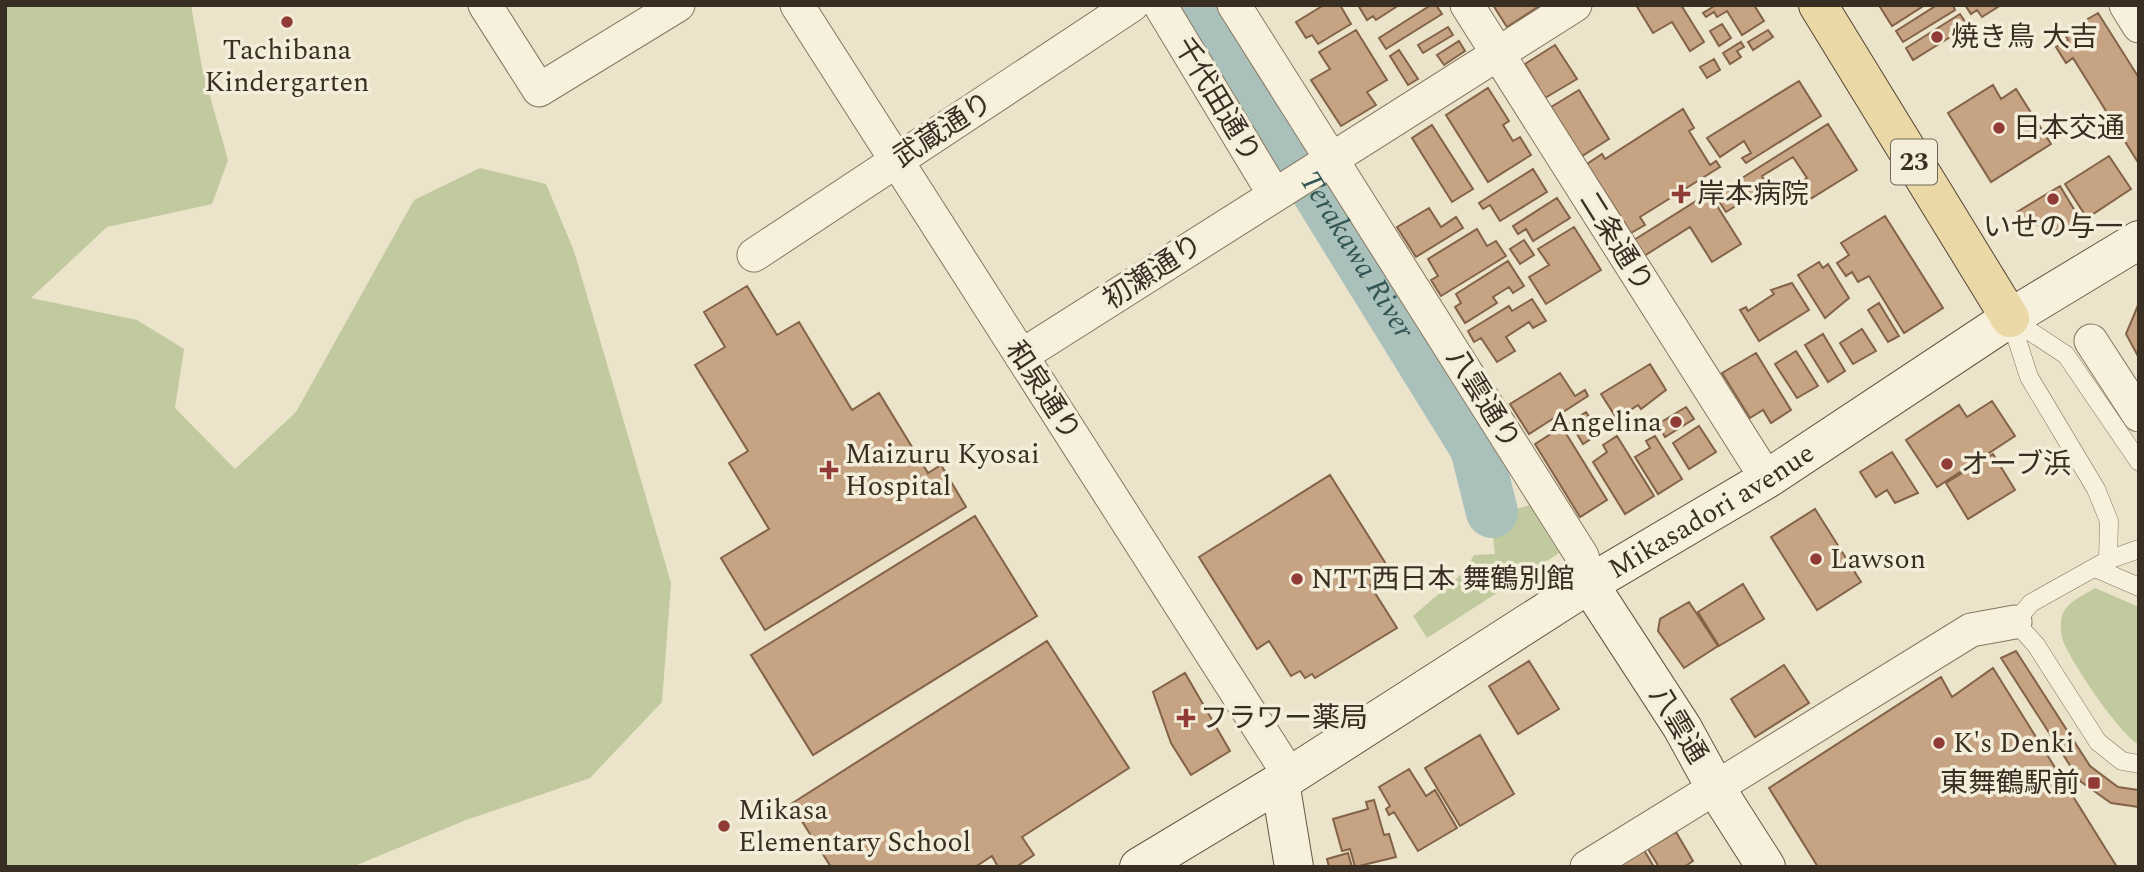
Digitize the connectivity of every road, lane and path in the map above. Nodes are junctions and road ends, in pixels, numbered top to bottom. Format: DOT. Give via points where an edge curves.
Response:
graph roads {
  1 [pos="485,5"];
  2 [pos="678,5"];
  3 [pos="797,5"];
  4 [pos="1132,5"];
  5 [pos="1160,5"];
  6 [pos="1234,5"];
  7 [pos="1467,5"];
  8 [pos="1575,5"];
  9 [pos="1818,5"];
  10 [pos="2126,5"];
  11 [pos="2139,26"];
  12 [pos="1497,53"];
  13 [pos="897,161"];
  14 [pos="1326,162"];
  15 [pos="1280,191"];
  16 [pos="2139,240"];
  17 [pos="754,255"];
  18 [pos="2010,318"];
  19 [pos="2091,341"];
  20 [pos="1021,356"];
  21 [pos="2139,415"];
  22 [pos="2139,462"];
  23 [pos="1767,479"];
  24 [pos="2139,550"];
  25 [pos="2101,564"];
  26 [pos="1589,584"];
  27 [pos="2139,587"];
  28 [pos="2015,622"];
  29 [pos="2139,764"];
  30 [pos="1285,779"];
  31 [pos="1715,787"];
  32 [pos="1193,852"];
  33 [pos="1139,867"];
  34 [pos="1294,867"];
  35 [pos="1587,867"];
  36 [pos="1766,867"];
  1 -- 2 [label="street" via="539,90"];
  3 -- 13 [label="street, 和泉通り"];
  4 -- 13 [label="street, 武蔵通り"];
  5 -- 15 [label="street, 千代田通り"];
  6 -- 14 [label="street, 八雲通り"];
  7 -- 12 [label="street, 二条通り"];
  8 -- 12 [label="street, 初瀬通り"];
  9 -- 18 [label="main road, 23"];
  10 -- 11 [label="street"];
  12 -- 14 [label="street, 初瀬通り"];
  12 -- 23 [label="street, 二条通り"];
  13 -- 17 [label="street, 武蔵通り"];
  13 -- 20 [label="street, 和泉通り"];
  14 -- 15 [label="street, 初瀬通り"];
  14 -- 26 [label="street, 八雲通り" via="1582,556"];
  15 -- 20 [label="street, 初瀬通り"];
  16 -- 18 [label="street, Mikasadori avenue"];
  18 -- 22 [label="lane" via="2066,355"];
  18 -- 23 [label="street, Mikasadori avenue"];
  18 -- 25 [label="lane" via="2029,377 2096,489 2109,521"];
  19 -- 21 [label="street"];
  20 -- 30 [label="street, 和泉通り"];
  23 -- 26 [label="street, Mikasadori avenue"];
  24 -- 25 [label="lane"];
  25 -- 27 [label="lane"];
  25 -- 28 [label="lane" via="2031,603"];
  26 -- 30 [label="street, Mikasadori avenue"];
  26 -- 31 [label="street, 八雲通" via="1682,727"];
  28 -- 29 [label="lane" via="2036,645 2098,742 2122,761"];
  28 -- 31 [label="street" via="1971,630"];
  30 -- 32 [label="street, Mikasadori avenue"];
  30 -- 34 [label="street"];
  31 -- 35 [label="street"];
  31 -- 36 [label="street, 八雲通"];
  32 -- 33 [label="street, Mikasadori avenue"];
}
